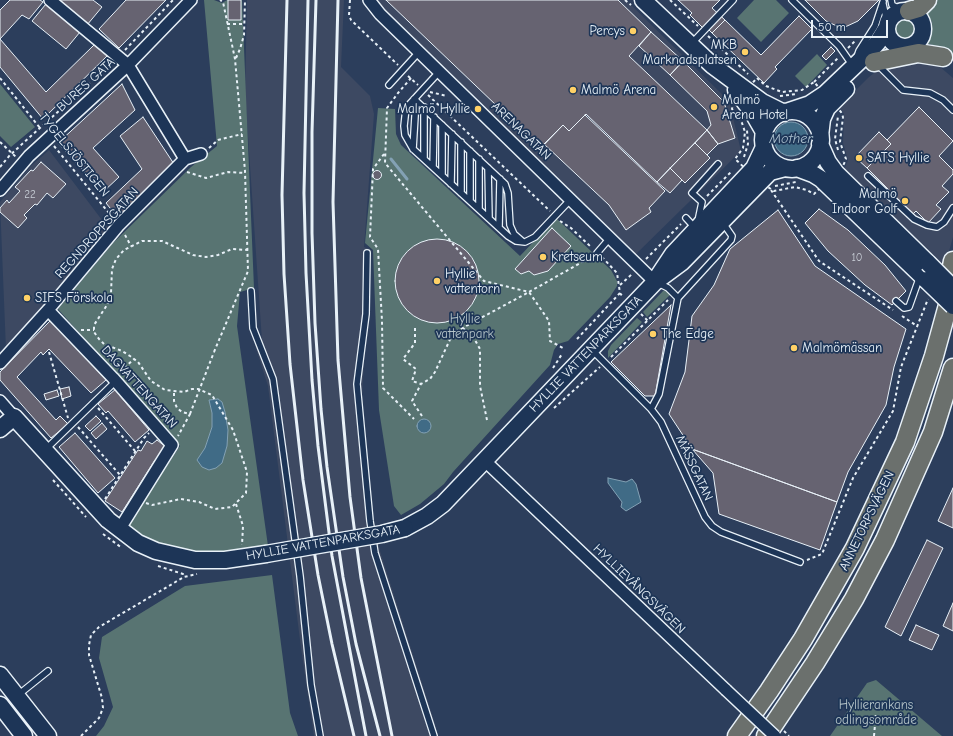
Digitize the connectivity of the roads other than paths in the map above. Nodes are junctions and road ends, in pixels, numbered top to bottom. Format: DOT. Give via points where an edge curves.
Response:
graph roads {
  1 [pos="50,0"];
  2 [pos="191,0"];
  3 [pos="369,0"];
  4 [pos="643,0"];
  5 [pos="733,0"];
  6 [pos="792,0"];
  7 [pos="891,0"];
  8 [pos="927,0"];
  9 [pos="883,1"];
  10 [pos="906,11"];
  11 [pos="887,25"];
  12 [pos="691,45"];
  13 [pos="907,47"];
  14 [pos="419,52"];
  15 [pos="948,61"];
  16 [pos="874,62"];
  17 [pos="128,65"];
  18 [pos="854,68"];
  19 [pos="439,72"];
  20 [pos="389,85"];
  21 [pos="750,88"];
  22 [pos="415,99"];
  23 [pos="827,99"];
  24 [pos="424,107"];
  25 [pos="953,110"];
  26 [pos="785,112"];
  27 [pos="434,117"];
  28 [pos="442,125"];
  29 [pos="452,134"];
  30 [pos="764,139"];
  31 [pos="820,140"];
  32 [pos="461,142"];
  33 [pos="413,149"];
  34 [pos="470,151"];
  35 [pos="201,154"];
  36 [pos="424,158"];
  37 [pos="186,159"];
  38 [pos="479,159"];
  39 [pos="718,164"];
  40 [pos="434,167"];
  41 [pos="488,168"];
  42 [pos="793,173"];
  43 [pos="442,175"];
  44 [pos="868,176"];
  45 [pos="760,178"];
  46 [pos="831,178"];
  47 [pos="500,179"];
  48 [pos="452,184"];
  49 [pos="0,190"];
  50 [pos="461,193"];
  51 [pos="571,199"];
  52 [pos="470,201"];
  53 [pos="953,208"];
  54 [pos="479,209"];
  55 [pos="489,218"];
  56 [pos="722,221"];
  57 [pos="691,224"];
  58 [pos="499,227"];
  59 [pos="609,239"];
  60 [pos="522,242"];
  61 [pos="367,253"];
  62 [pos="597,253"];
  63 [pos="953,261"];
  64 [pos="926,278"];
  65 [pos="655,282"];
  66 [pos="953,287"];
  67 [pos="251,292"];
  68 [pos="678,298"];
  69 [pos="896,301"];
  70 [pos="953,306"];
  71 [pos="48,310"];
  72 [pos="591,349"];
  73 [pos="934,356"];
  74 [pos="0,363"];
  75 [pos="953,368"];
  76 [pos="115,380"];
  77 [pos="953,398"];
  78 [pos="0,401"];
  79 [pos="651,409"];
  80 [pos="14,417"];
  81 [pos="0,429"];
  82 [pos="933,432"];
  83 [pos="44,450"];
  84 [pos="485,461"];
  85 [pos="119,530"];
  86 [pos="800,562"];
  87 [pos="48,671"];
  88 [pos="0,675"];
  89 [pos="17,696"];
  90 [pos="0,705"];
  91 [pos="24,736"];
  92 [pos="48,736"];
  93 [pos="320,736"];
  94 [pos="434,736"];
  95 [pos="737,736"];
  96 [pos="766,736"];
  97 [pos="775,736"];
  1 -- 17 [label="street"];
  2 -- 17 [label="street, BURES GATA"];
  3 -- 14 [label="street, ARENAGATAN"];
  4 -- 12 [label="street"];
  5 -- 12 [label="lane"];
  6 -- 18 [label="lane" via="844,52"];
  7 -- 10 [label="lane" via="892,5"];
  8 -- 10 [label="main road" via="919,8"];
  9 -- 11 [label="lane"];
  9 -- 18 [label="lane" via="875,26 859,51"];
  10 -- 11 [label="street" via="896,12"];
  10 -- 13 [label="street" via="919,17 923,28 920,40"];
  11 -- 13 [label="street" via="889,39 893,43"];
  11 -- 18 [label="street" via="878,42"];
  12 -- 21 [label="street" via="712,64"];
  13 -- 15 [label="main road" via="921,48"];
  13 -- 16 [label="street" via="889,52"];
  14 -- 19 [label="street, ARENAGATAN"];
  14 -- 20 [label="lane"];
  15 -- 16 [label="main road" via="918,53"];
  16 -- 23 [label="street"];
  16 -- 25 [label="lane" via="903,90 930,93"];
  17 -- 37 [label="street"];
  17 -- 49 [label="street, BURES GATA" via="48,138"];
  18 -- 23 [label="street"];
  19 -- 22 [label="lane"];
  19 -- 51 [label="street, ARENAGATAN"];
  21 -- 26 [label="street" via="762,102"];
  21 -- 30 [label="street"];
  22 -- 24 [label="lane"];
  22 -- 33 [label="lane"];
  22 -- 33 [label="lane" via="406,108 404,126 408,142"];
  23 -- 26 [label="street"];
  23 -- 31 [label="street"];
  24 -- 27 [label="lane"];
  24 -- 36 [label="lane"];
  26 -- 30 [label="street" via="772,119"];
  26 -- 31 [label="street" via="799,112 809,117 816,126"];
  27 -- 28 [label="lane"];
  27 -- 40 [label="lane"];
  28 -- 29 [label="lane"];
  28 -- 43 [label="lane"];
  29 -- 32 [label="lane"];
  29 -- 48 [label="lane"];
  30 -- 42 [label="street" via="771,161"];
  30 -- 45 [label="street, HYLLIE VATTENPARKSGATA" via="759,160"];
  31 -- 42 [label="street" via="814,159"];
  31 -- 46 [label="street"];
  32 -- 34 [label="lane"];
  32 -- 50 [label="lane"];
  33 -- 36 [label="lane"];
  34 -- 38 [label="lane"];
  34 -- 52 [label="lane"];
  35 -- 37 [label="street, REGNDROPPSGATAN"];
  36 -- 40 [label="lane"];
  37 -- 71 [label="street, REGNDROPPSGATAN" via="119,225"];
  38 -- 41 [label="lane"];
  38 -- 54 [label="lane"];
  39 -- 57 [label="lane" via="692,193 702,202"];
  40 -- 43 [label="lane"];
  41 -- 47 [label="lane"];
  41 -- 55 [label="lane"];
  42 -- 45 [label="street, HYLLIE VATTENPARKSGATA" via="770,172"];
  42 -- 46 [label="street"];
  43 -- 48 [label="lane"];
  44 -- 53 [label="lane" via="914,219 927,225 937,227 950,215"];
  45 -- 56 [label="street, HYLLIE VATTENPARKSGATA"];
  45 -- 57 [label="street, HYLLIE VATTENPARKSGATA"];
  46 -- 64 [label="street"];
  47 -- 58 [label="lane"];
  47 -- 60 [label="lane" via="508,193 510,225"];
  48 -- 50 [label="lane"];
  50 -- 52 [label="lane"];
  51 -- 59 [label="street, ARENAGATAN"];
  51 -- 60 [label="lane" via="535,237"];
  52 -- 54 [label="lane"];
  54 -- 55 [label="lane"];
  55 -- 58 [label="lane"];
  56 -- 65 [label="street, HYLLIE VATTENPARKSGATA" via="682,262"];
  56 -- 68 [label="lane" via="732,236 731,240"];
  57 -- 65 [label="street, HYLLIE VATTENPARKSGATA"];
  58 -- 60 [label="lane" via="512,238"];
  59 -- 62 [label="lane"];
  59 -- 65 [label="street, ARENAGATAN"];
  61 -- 94 [label="lane" via="366,314 357,384 370,521 375,553"];
  63 -- 73 [label="main road"];
  64 -- 66 [label="street, bridge"];
  64 -- 69 [label="lane" via="909,307 904,308"];
  64 -- 70 [label="street, bridge"];
  65 -- 68 [label="lane" via="668,288"];
  65 -- 72 [label="street, HYLLIE VATTENPARKSGATA"];
  66 -- 73 [label="main road, ANNETORPSVÄGEN"];
  67 -- 93 [label="lane" via="253,328 273,379 300,576 311,685"];
  68 -- 79 [label="lane" via="659,394"];
  71 -- 74 [label="street, REGNDROPPSGATAN"];
  71 -- 76 [label="street, DAGVATTENGATAN"];
  72 -- 79 [label="lane, MÄSSGATAN"];
  72 -- 84 [label="street, HYLLIE VATTENPARKSGATA"];
  73 -- 95 [label="main road, ANNETORPSVÄGEN" via="905,442 855,548 803,638"];
  75 -- 82 [label="main road, ANNETORPSVÄGEN"];
  76 -- 83 [label="lane"];
  76 -- 85 [label="street, DAGVATTENGATAN" via="172,445"];
  77 -- 82 [label="main road"];
  78 -- 80 [label="street, HYLLIE VATTENPARKSGATA"];
  79 -- 86 [label="lane, MÄSSGATAN" via="661,422 705,518 712,526 720,532"];
  80 -- 81 [label="street"];
  80 -- 83 [label="street, HYLLIE VATTENPARKSGATA"];
  82 -- 96 [label="main road, ANNETORPSVÄGEN" via="885,540 854,599"];
  83 -- 85 [label="street, HYLLIE VATTENPARKSGATA"];
  84 -- 85 [label="street, HYLLIE VATTENPARKSGATA, bridge" via="443,504 427,516 405,528 382,534 239,558 195,560 138,543"];
  84 -- 97 [label="street, HYLLIEVÅNGSVÄGEN, bridge"];
  87 -- 89 [label="lane"];
  88 -- 89 [label="street"];
  89 -- 92 [label="street"];
  90 -- 91 [label="street"];
}
